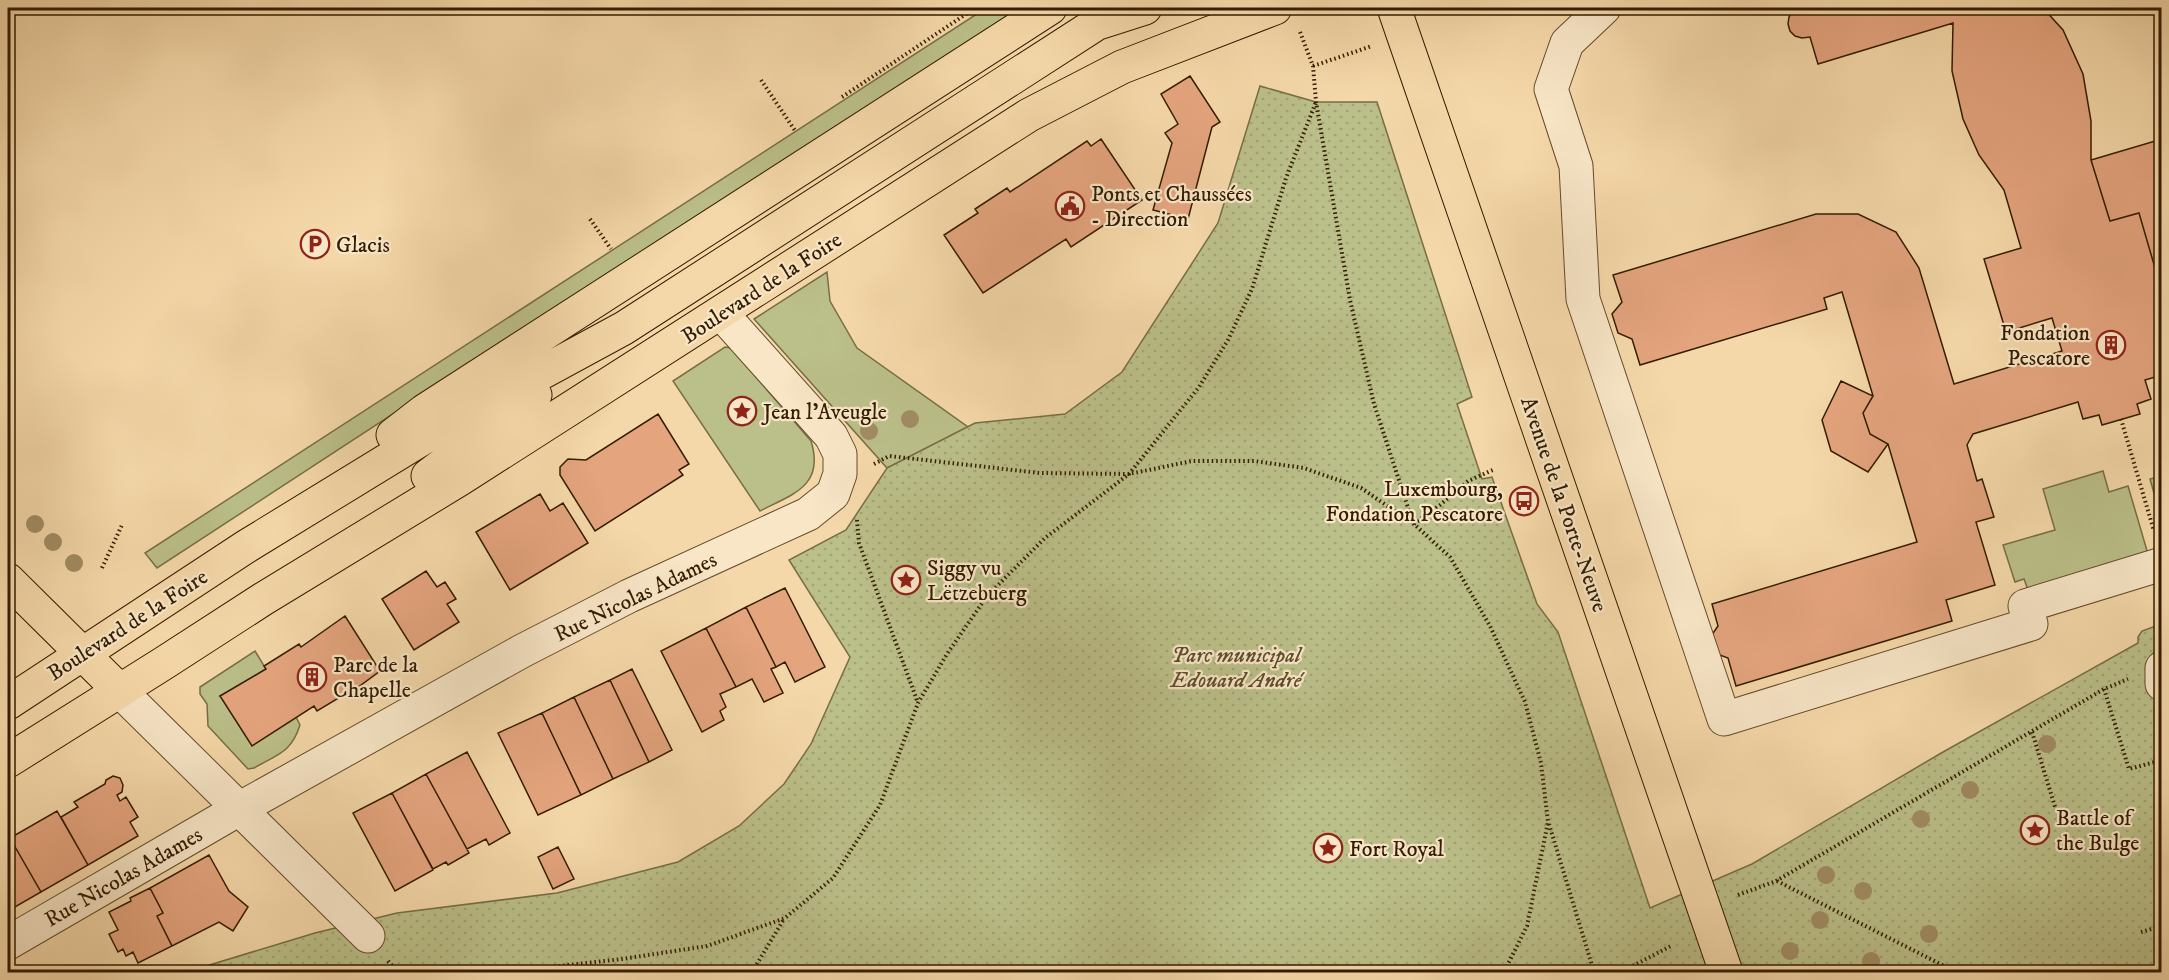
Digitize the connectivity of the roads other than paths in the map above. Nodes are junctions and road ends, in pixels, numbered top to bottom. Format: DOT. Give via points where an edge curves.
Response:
graph roads {
  1 [pos="1050,8"];
  2 [pos="1145,8"];
  3 [pos="1604,8"];
  4 [pos="1286,15"];
  5 [pos="1106,16"];
  6 [pos="1402,17"];
  7 [pos="721,313"];
  8 [pos="624,328"];
  9 [pos="247,546"];
  10 [pos="2161,553"];
  11 [pos="8,580"];
  12 [pos="263,599"];
  13 [pos="82,654"];
  14 [pos="2161,669"];
  15 [pos="2162,684"];
  16 [pos="120,691"];
  17 [pos="8,703"];
  18 [pos="8,760"];
  19 [pos="239,809"];
  20 [pos="368,936"];
  21 [pos="8,942"];
  22 [pos="1726,972"];
  1 -- 9 [label="main road, Boulevard de la Foire" via="424,411"];
  2 -- 5 [label="main road, Boulevard de la Foire"];
  3 -- 10 [label="street" via="1567,43 1551,88 1576,166 1583,299 1724,718 2031,624 2025,606"];
  4 -- 7 [label="main road, Boulevard de la Foire" via="1122,67 1029,115"];
  5 -- 8 [label="main road, Boulevard de la Foire"];
  6 -- 22 [label="main road, Avenue de la Porte-Neuve"];
  7 -- 12 [label="main road, Boulevard de la Foire" via="460,480"];
  7 -- 19 [label="street, Rue Nicolas Adames" via="831,436 846,475 833,494 807,514 629,596 522,651"];
  8 -- 9 [label="main road, Boulevard de la Foire" via="438,429"];
  8 -- 12 [label="main road, Boulevard de la Foire"];
  9 -- 13 [label="main road, Boulevard de la Foire"];
  11 -- 13 [label="main road"];
  12 -- 16 [label="main road, Boulevard de la Foire"];
  13 -- 16 [label="main road"];
  13 -- 17 [label="main road, Boulevard de la Foire"];
  14 -- 15 [label="street"];
  16 -- 18 [label="main road, Boulevard de la Foire"];
  16 -- 19 [label="street"];
  19 -- 20 [label="street"];
  19 -- 21 [label="street, Rue Nicolas Adames"];
}
